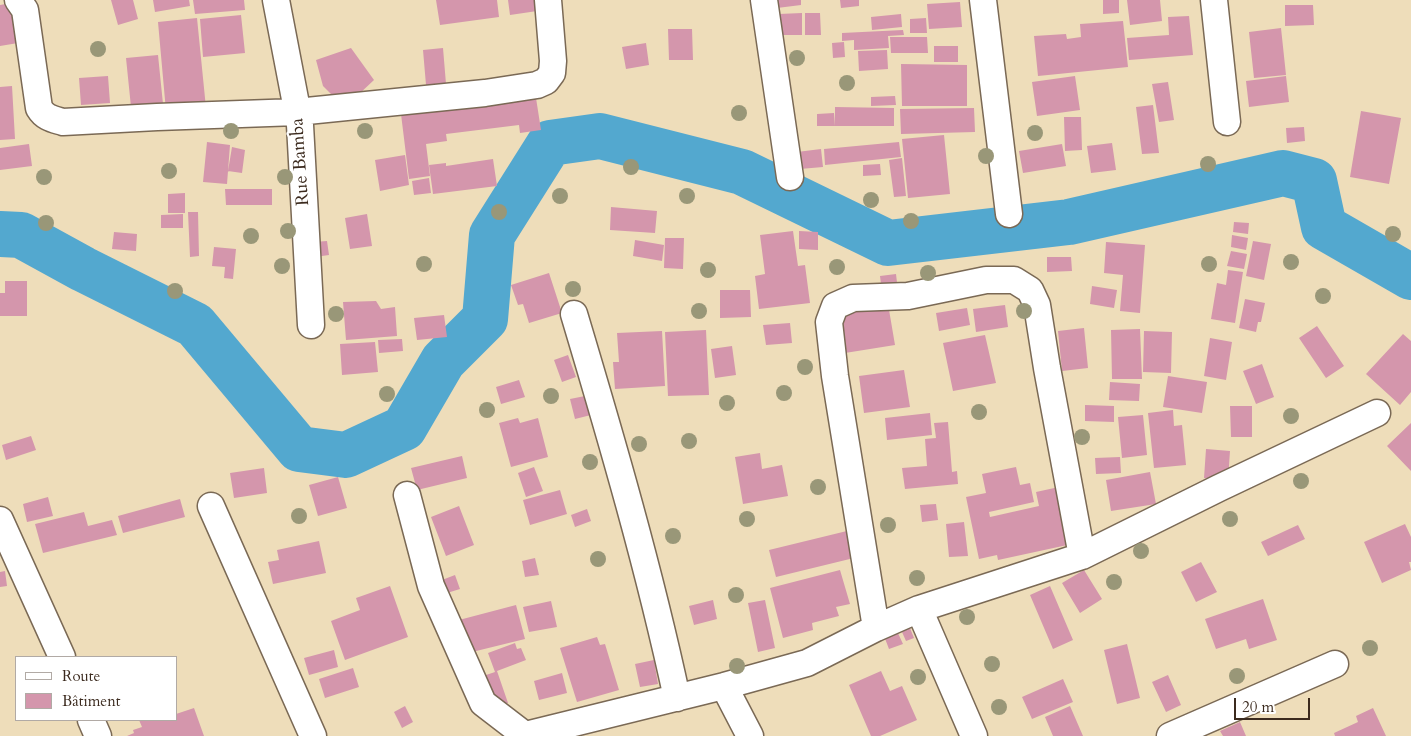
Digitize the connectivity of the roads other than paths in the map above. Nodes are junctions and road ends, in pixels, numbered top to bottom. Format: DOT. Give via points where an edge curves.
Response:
graph roads {
  1 [pos="18,0"];
  2 [pos="276,0"];
  3 [pos="548,0"];
  4 [pos="764,0"];
  5 [pos="983,0"];
  6 [pos="1214,0"];
  7 [pos="297,112"];
  8 [pos="1227,122"];
  9 [pos="790,177"];
  10 [pos="1009,214"];
  11 [pos="574,314"];
  12 [pos="311,325"];
  13 [pos="1377,413"];
  14 [pos="407,495"];
  15 [pos="211,506"];
  16 [pos="0,520"];
  17 [pos="1082,556"];
  18 [pos="919,609"];
  19 [pos="876,628"];
  20 [pos="62,656"];
  21 [pos="1335,664"];
  22 [pos="724,686"];
  23 [pos="677,698"];
  24 [pos="91,721"];
  25 [pos="98,736"];
  26 [pos="313,736"];
  27 [pos="524,736"];
  28 [pos="750,736"];
  29 [pos="974,736"];
  30 [pos="1170,736"];
  1 -- 7 [label="street" via="25,10 39,108 49,118 63,122"];
  2 -- 7 [label="street, Rue Bamba"];
  3 -- 7 [label="street" via="553,61 552,73 546,81 485,93"];
  4 -- 9 [label="street"];
  5 -- 10 [label="street"];
  6 -- 8 [label="street"];
  7 -- 12 [label="street, Rue Bamba"];
  11 -- 23 [label="street" via="626,492"];
  13 -- 17 [label="street"];
  14 -- 27 [label="street" via="431,586 482,703"];
  15 -- 26 [label="street"];
  16 -- 20 [label="street"];
  17 -- 18 [label="street"];
  17 -- 19 [label="street" via="1037,305 1030,290 1014,280 986,280 908,296 853,298 835,306 828,322"];
  18 -- 19 [label="street"];
  18 -- 29 [label="street"];
  19 -- 22 [label="street" via="807,663"];
  21 -- 30 [label="street"];
  22 -- 23 [label="street"];
  22 -- 28 [label="street"];
  23 -- 27 [label="street"];
  24 -- 25 [label="street"];
}
